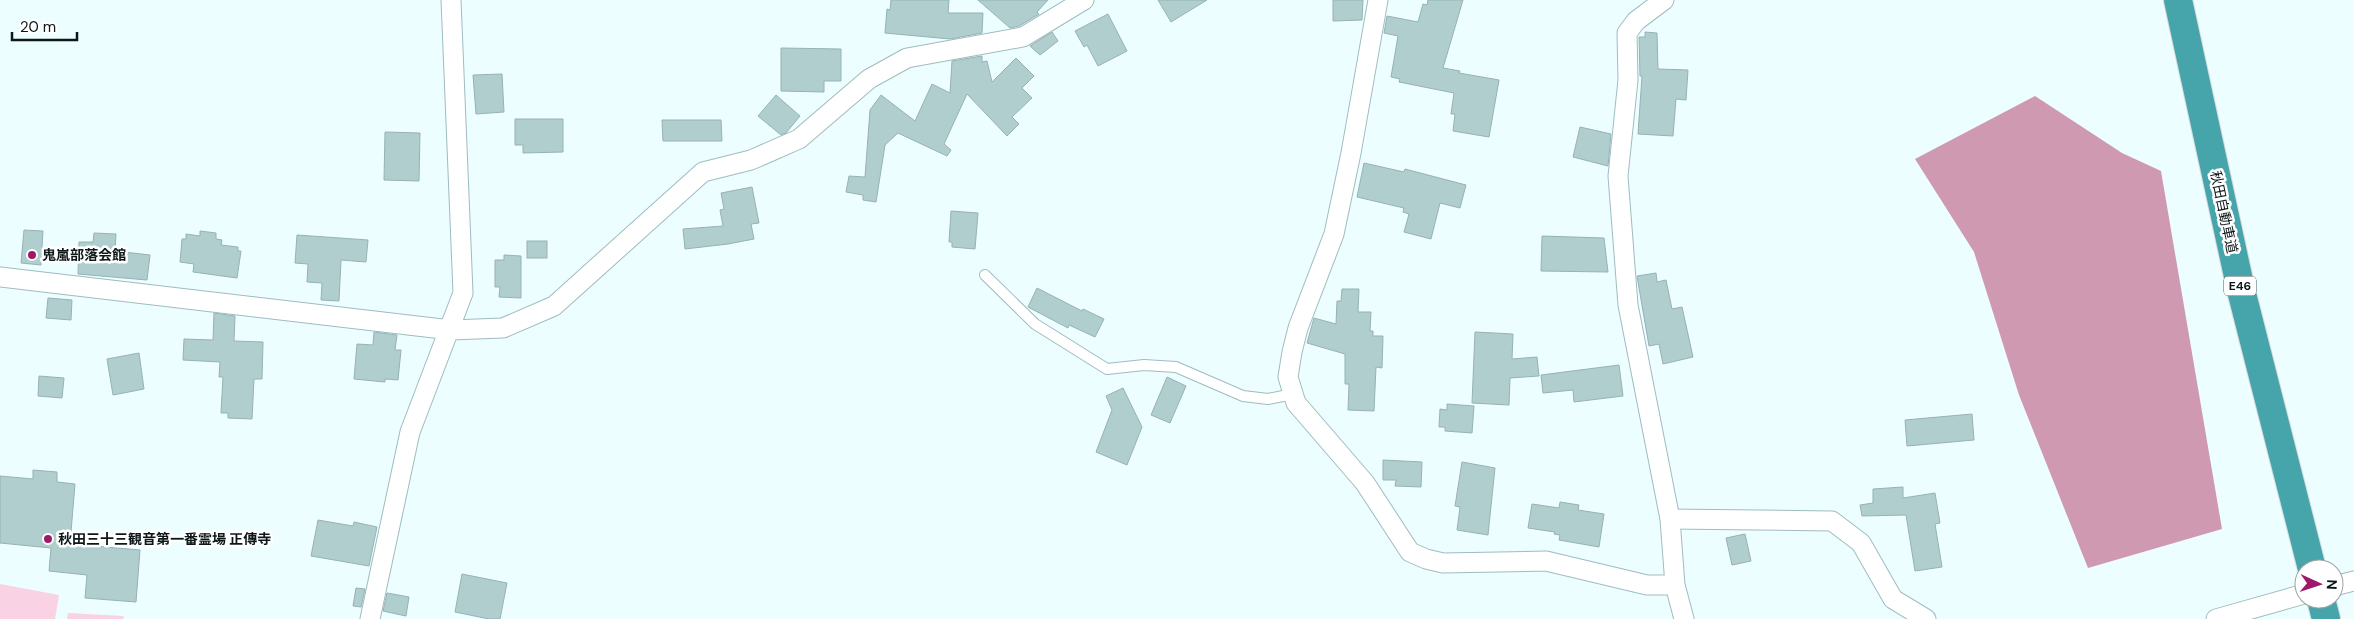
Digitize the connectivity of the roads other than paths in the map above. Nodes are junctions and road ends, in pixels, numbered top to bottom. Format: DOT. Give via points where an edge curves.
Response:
graph roads {
  1 [pos="451,0"];
  2 [pos="1084,0"];
  3 [pos="1378,0"];
  4 [pos="1664,0"];
  5 [pos="2178,0"];
  6 [pos="985,275"];
  7 [pos="0,277"];
  8 [pos="451,330"];
  9 [pos="1293,394"];
  10 [pos="1670,519"];
  11 [pos="2309,559"];
  12 [pos="1675,585"];
  13 [pos="2294,597"];
  14 [pos="2220,617"];
  15 [pos="370,619"];
  16 [pos="1684,619"];
  17 [pos="1926,619"];
  1 -- 8 [label="street" via="463,293"];
  2 -- 8 [label="street" via="1023,37 907,58 869,78 799,139 751,160 703,172 554,306 503,328"];
  3 -- 9 [label="street" via="1334,234 1292,352 1288,377"];
  4 -- 10 [label="street" via="1636,21 1627,33 1628,80 1618,176 1628,305"];
  5 -- 11 [label="highway, 秋田自動車道 / E46" via="2241,290"];
  6 -- 9 [label="lane" via="1035,324 1107,369 1144,365 1176,367 1243,396 1268,399"];
  7 -- 8 [label="street"];
  8 -- 15 [label="street" via="410,432"];
  9 -- 12 [label="street" via="1296,404 1365,483 1410,552 1444,563 1546,561 1647,585"];
  10 -- 12 [label="street"];
  10 -- 17 [label="street" via="1832,521 1861,543 1893,599"];
  12 -- 16 [label="street"];
  13 -- 14 [label="street"];
}
